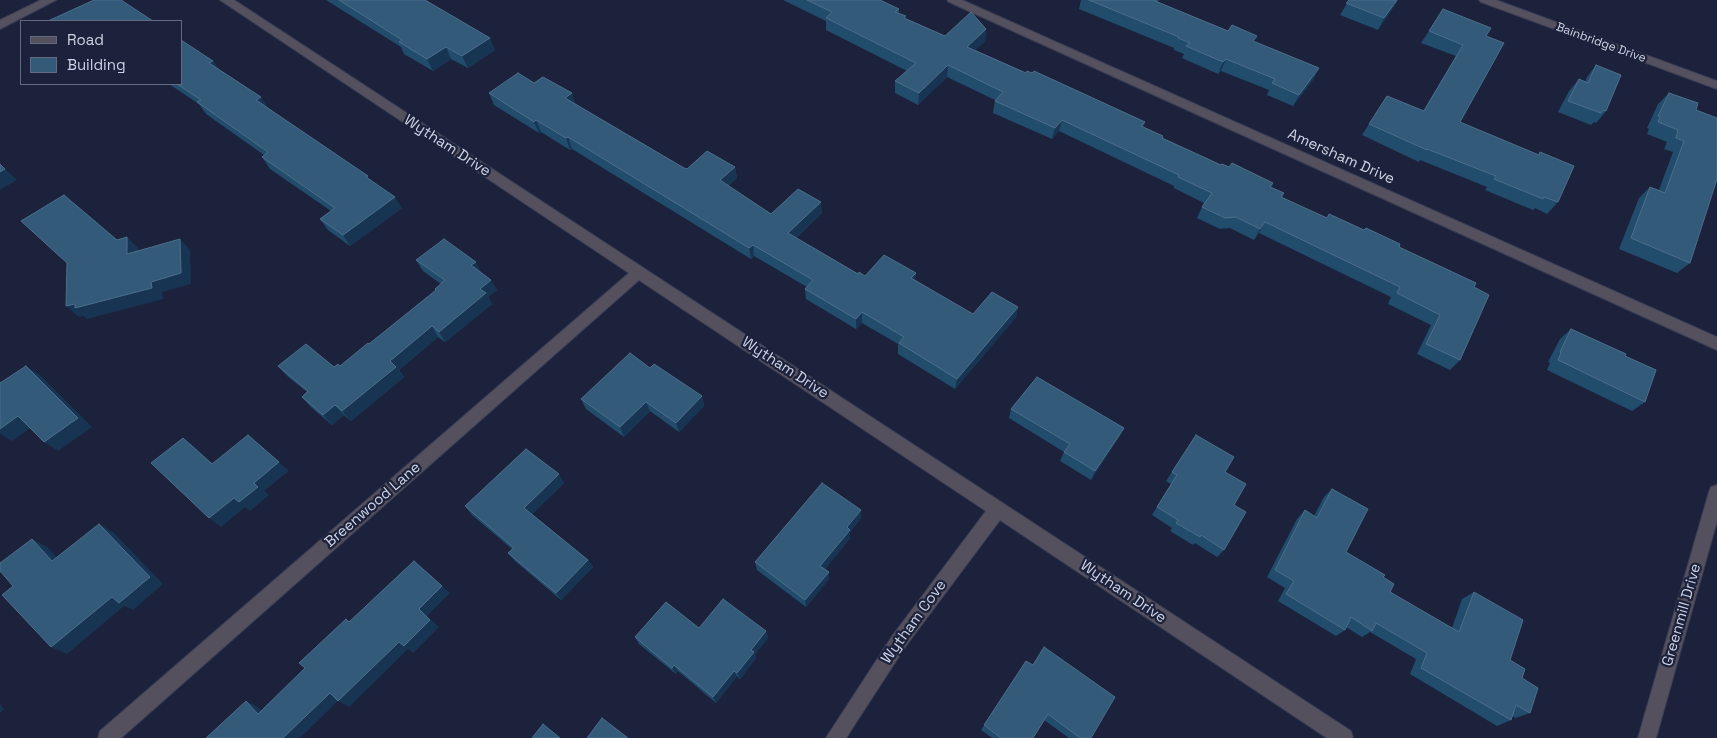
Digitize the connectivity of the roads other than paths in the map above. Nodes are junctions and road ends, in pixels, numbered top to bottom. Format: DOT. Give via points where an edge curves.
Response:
graph roads {
  1 [pos="50,0"];
  2 [pos="226,0"];
  3 [pos="953,0"];
  4 [pos="1485,0"];
  5 [pos="0,25"];
  6 [pos="1717,85"];
  7 [pos="639,272"];
  8 [pos="1717,344"];
  9 [pos="1717,492"];
  10 [pos="998,509"];
  11 [pos="107,738"];
  12 [pos="835,738"];
  13 [pos="1344,738"];
  14 [pos="1647,738"];
  1 -- 5 [label="street"];
  2 -- 7 [label="street, Wytham Drive"];
  3 -- 8 [label="street, Amersham Drive"];
  4 -- 6 [label="street, Bainbridge Drive"];
  7 -- 10 [label="street, Wytham Drive"];
  7 -- 11 [label="street, Breenwood Lane"];
  9 -- 14 [label="street, Greenmill Drive"];
  10 -- 12 [label="street, Wytham Cove" via="899,641"];
  10 -- 13 [label="street, Wytham Drive"];
}
